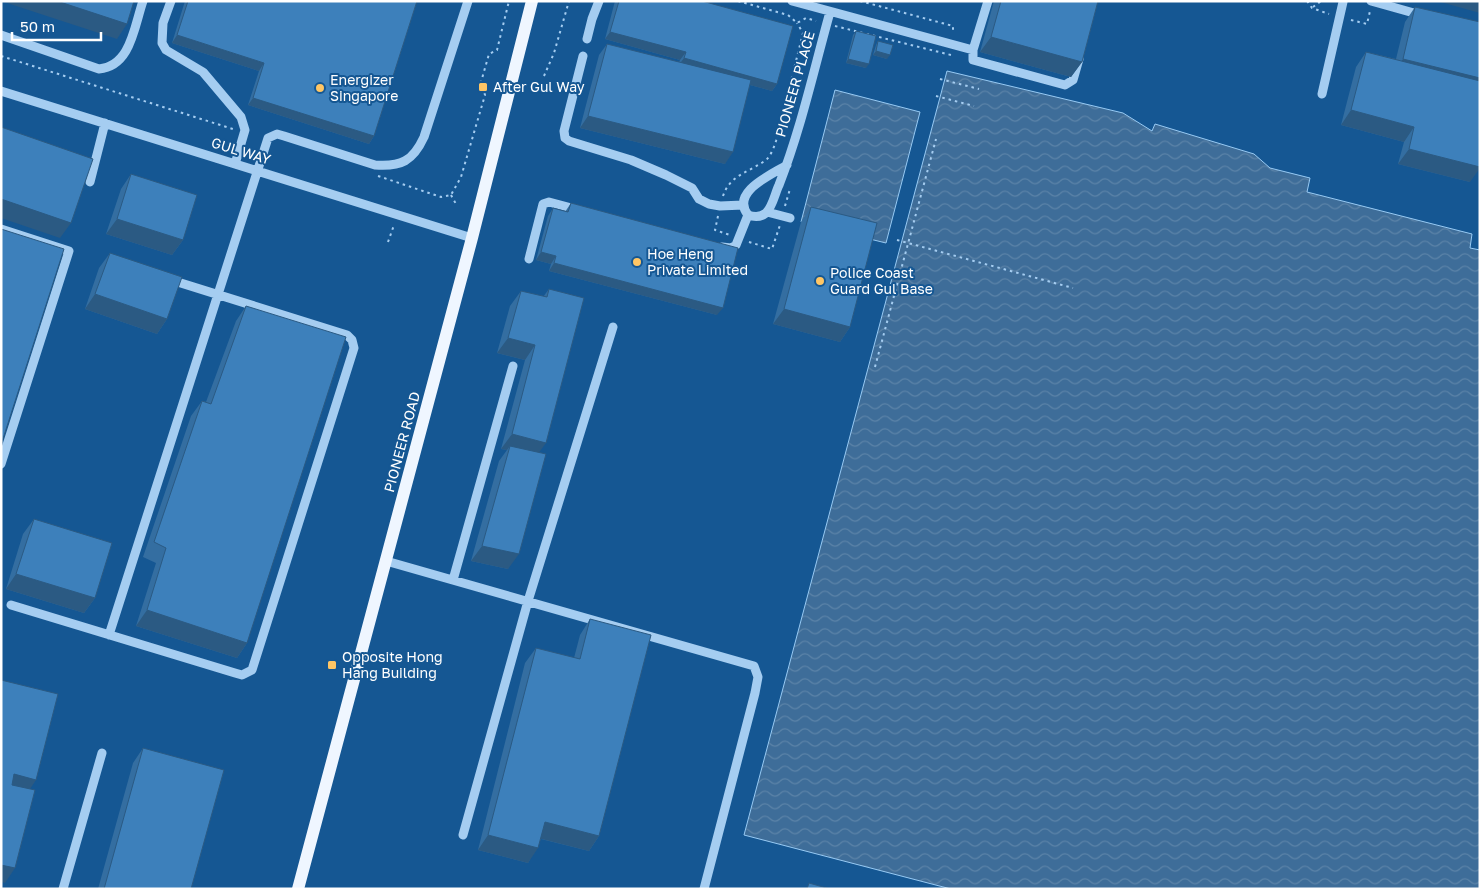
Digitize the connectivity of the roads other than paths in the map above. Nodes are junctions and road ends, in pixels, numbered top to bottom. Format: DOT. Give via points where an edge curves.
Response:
graph roads {
  1 [pos="143,1"];
  2 [pos="171,1"];
  3 [pos="468,1"];
  4 [pos="532,1"];
  5 [pos="599,1"];
  6 [pos="792,1"];
  7 [pos="988,1"];
  8 [pos="1371,1"];
  9 [pos="1345,2"];
  10 [pos="830,12"];
  11 [pos="1426,16"];
  12 [pos="1,35"];
  13 [pos="587,39"];
  14 [pos="973,50"];
  15 [pos="1081,54"];
  16 [pos="583,56"];
  17 [pos="1,91"];
  18 [pos="1322,94"];
  19 [pos="105,124"];
  20 [pos="234,164"];
  21 [pos="787,165"];
  22 [pos="259,171"];
  23 [pos="90,182"];
  24 [pos="742,205"];
  25 [pos="586,212"];
  26 [pos="767,212"];
  27 [pos="748,214"];
  28 [pos="786,217"];
  29 [pos="1,229"];
  30 [pos="472,238"];
  31 [pos="708,243"];
  32 [pos="529,259"];
  33 [pos="155,275"];
  34 [pos="217,294"];
  35 [pos="612,327"];
  36 [pos="513,366"];
  37 [pos="1,464"];
  38 [pos="386,560"];
  39 [pos="452,580"];
  40 [pos="528,601"];
  41 [pos="11,605"];
  42 [pos="109,635"];
  43 [pos="102,753"];
  44 [pos="463,835"];
  45 [pos="63,889"];
  46 [pos="298,889"];
  47 [pos="704,889"];
  1 -- 12 [label="street" via="126,52 109,68 99,69"];
  2 -- 20 [label="street" via="163,23 162,43 166,50 203,72 241,117 244,132"];
  3 -- 22 [label="street" via="424,137 414,156 405,162 375,165 277,134 268,138"];
  4 -- 30 [label="main road, PIONEER ROAD"];
  5 -- 13 [label="street"];
  6 -- 10 [label="street"];
  7 -- 14 [label="street"];
  8 -- 11 [label="street"];
  9 -- 18 [label="street"];
  10 -- 14 [label="street"];
  10 -- 21 [label="street, PIONEER PLACE" via="831,25"];
  14 -- 15 [label="street" via="971,59 976,62 1066,86 1073,80"];
  16 -- 24 [label="street" via="565,138 666,175 692,188 699,199 709,204"];
  17 -- 19 [label="street, GUL WAY"];
  19 -- 20 [label="street, GUL WAY"];
  19 -- 23 [label="street"];
  20 -- 22 [label="street, GUL WAY"];
  21 -- 24 [label="street" via="751,188"];
  21 -- 26 [label="street, PIONEER PLACE"];
  22 -- 30 [label="street, GUL WAY"];
  22 -- 34 [label="street"];
  24 -- 27 [label="street"];
  25 -- 32 [label="street" via="545,202"];
  26 -- 27 [label="street" via="756,217"];
  26 -- 28 [label="street"];
  27 -- 31 [label="street" via="739,239 731,248"];
  29 -- 37 [label="street" via="69,251"];
  30 -- 38 [label="main road, PIONEER ROAD"];
  33 -- 34 [label="street"];
  34 -- 42 [label="street"];
  34 -- 42 [label="street" via="347,335 354,348 252,670 242,675"];
  35 -- 40 [label="street"];
  36 -- 39 [label="street"];
  38 -- 39 [label="street"];
  38 -- 46 [label="main road, PIONEER ROAD"];
  39 -- 40 [label="street"];
  40 -- 44 [label="street"];
  40 -- 47 [label="street" via="754,666 758,677 755,693"];
  41 -- 42 [label="street"];
  43 -- 45 [label="street"];
}
